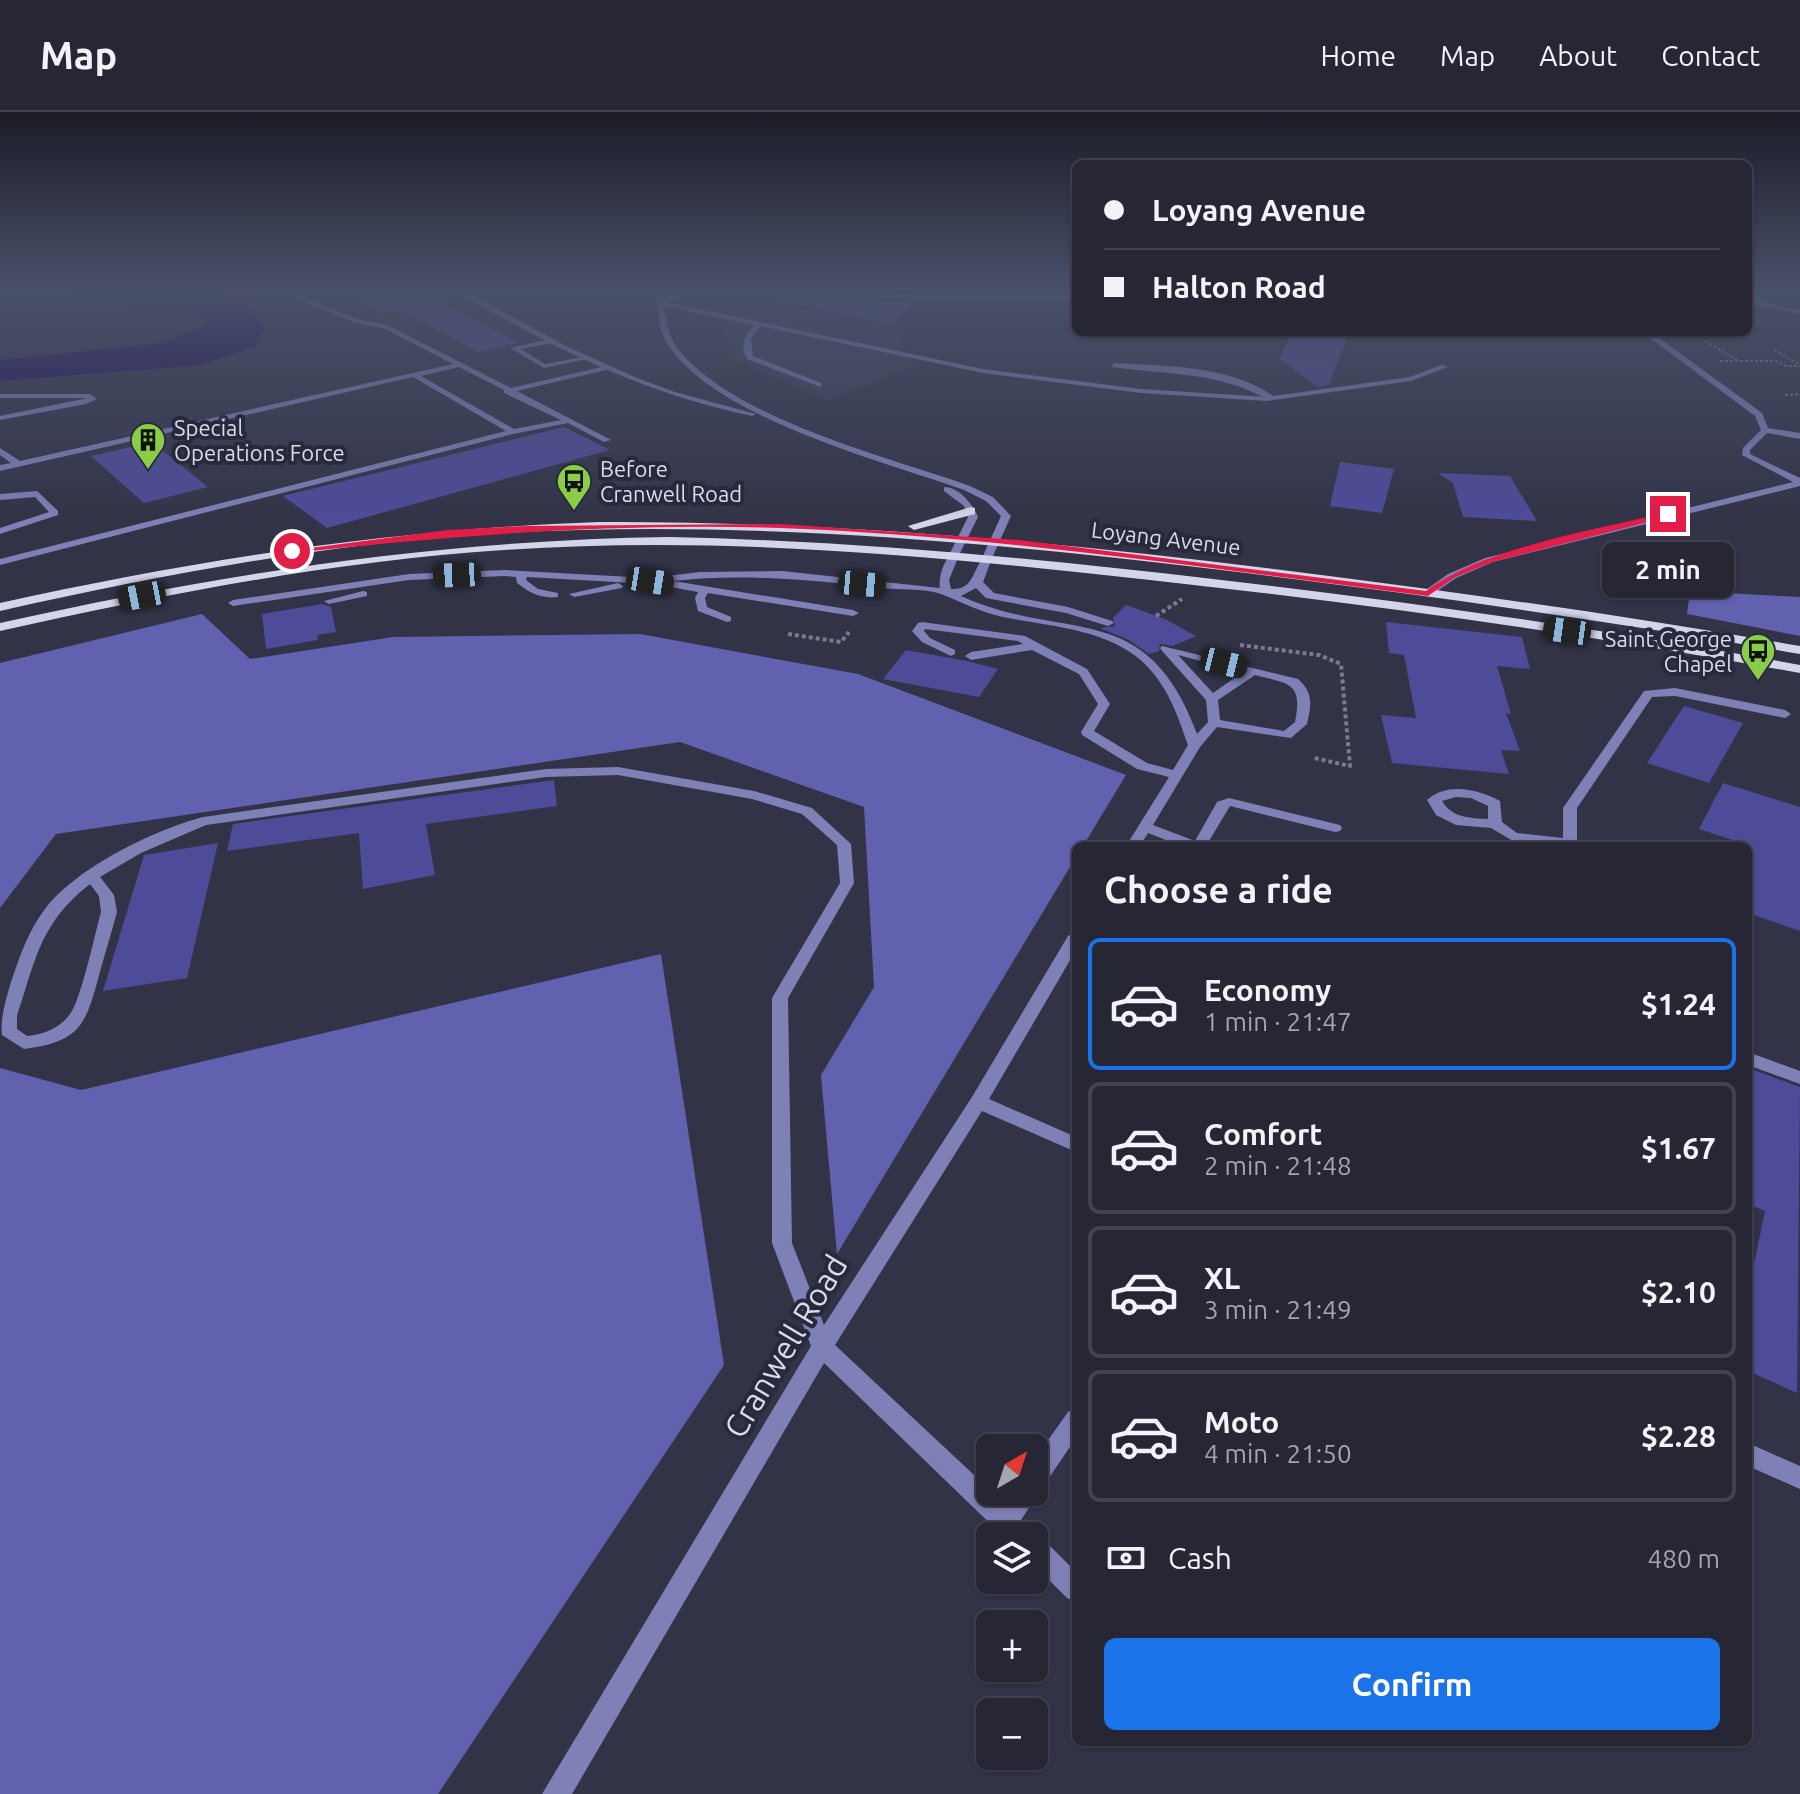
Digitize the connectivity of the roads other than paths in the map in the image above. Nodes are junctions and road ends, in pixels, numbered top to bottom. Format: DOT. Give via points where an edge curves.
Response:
graph roads {
  1 [pos="456,365"];
  2 [pos="459,365"];
  3 [pos="597,365"];
  4 [pos="692,365"];
  5 [pos="771,365"];
  6 [pos="959,365"];
  7 [pos="1119,365"];
  8 [pos="1692,365"];
  9 [pos="1444,367"];
  10 [pos="603,368"];
  11 [pos="414,375"];
  12 [pos="818,385"];
  13 [pos="659,390"];
  14 [pos="507,391"];
  15 [pos="728,393"];
  16 [pos="23,395"];
  17 [pos="0,396"];
  18 [pos="1272,398"];
  19 [pos="690,401"];
  20 [pos="737,401"];
  21 [pos="5,417"];
  22 [pos="784,420"];
  23 [pos="568,421"];
  24 [pos="1765,430"];
  25 [pos="513,432"];
  26 [pos="1800,436"];
  27 [pos="607,440"];
  28 [pos="0,451"];
  29 [pos="18,464"];
  30 [pos="0,468"];
  31 [pos="923,475"];
  32 [pos="1800,483"];
  33 [pos="0,497"];
  34 [pos="971,511"];
  35 [pos="866,529"];
  36 [pos="0,531"];
  37 [pos="962,537"];
  38 [pos="0,539"];
  39 [pos="996,541"];
  40 [pos="954,555"];
  41 [pos="15,558"];
  42 [pos="987,558"];
  43 [pos="0,562"];
  44 [pos="522,574"];
  45 [pos="409,577"];
  46 [pos="650,581"];
  47 [pos="977,583"];
  48 [pos="705,590"];
  49 [pos="1428,593"];
  50 [pos="574,594"];
  51 [pos="946,594"];
  52 [pos="554,595"];
  53 [pos="270,598"];
  54 [pos="329,601"];
  55 [pos="233,603"];
  56 [pos="307,604"];
  57 [pos="0,607"];
  58 [pos="853,613"];
  59 [pos="727,619"];
  60 [pos="1108,623"];
  61 [pos="0,627"];
  62 [pos="1034,646"];
  63 [pos="1800,650"];
  64 [pos="951,652"];
  65 [pos="971,656"];
  66 [pos="1800,669"];
  67 [pos="1253,671"];
  68 [pos="1212,699"];
  69 [pos="1785,714"];
  70 [pos="1214,723"];
  71 [pos="1195,745"];
  72 [pos="1177,775"];
  73 [pos="1495,824"];
  74 [pos="1146,827"];
  75 [pos="1335,828"];
  76 [pos="1136,842"];
  77 [pos="1186,842"];
  78 [pos="1199,842"];
  79 [pos="1554,842"];
  80 [pos="1570,842"];
  81 [pos="93,878"];
  82 [pos="1072,943"];
  83 [pos="1752,1060"];
  84 [pos="1800,1078"];
  85 [pos="978,1102"];
  86 [pos="1072,1143"];
  87 [pos="822,1347"];
  88 [pos="1072,1425"];
  89 [pos="1752,1456"];
  90 [pos="1048,1460"];
  91 [pos="1800,1478"];
  92 [pos="1006,1522"];
  93 [pos="1048,1562"];
  94 [pos="1072,1585"];
  95 [pos="556,1794"];
  1 -- 11 [label="street"];
  2 -- 14 [label="street"];
  3 -- 10 [label="street"];
  4 -- 15 [label="street"];
  5 -- 12 [label="street"];
  6 -- 18 [label="street" via="1155,392"];
  7 -- 18 [label="street" via="1208,374 1249,385"];
  8 -- 24 [label="street" via="1759,415"];
  9 -- 18 [label="street" via="1411,379"];
  10 -- 13 [label="street"];
  10 -- 14 [label="street"];
  11 -- 25 [label="street"];
  11 -- 29 [label="street"];
  13 -- 15 [label="street" via="709,398"];
  13 -- 19 [label="street"];
  14 -- 23 [label="street"];
  15 -- 20 [label="street"];
  16 -- 17 [label="street"];
  16 -- 21 [label="street" via="27,406"];
  16 -- 21 [label="street" via="93,399"];
  19 -- 20 [label="street"];
  19 -- 22 [label="street"];
  20 -- 22 [label="street"];
  22 -- 31 [label="street"];
  23 -- 25 [label="street"];
  23 -- 27 [label="street"];
  24 -- 26 [label="street"];
  24 -- 32 [label="street" via="1746,455"];
  25 -- 41 [label="street"];
  28 -- 29 [label="street"];
  29 -- 30 [label="street"];
  31 -- 34 [label="street" via="956,493"];
  31 -- 39 [label="street" via="956,484 1001,507 1006,516"];
  32 -- 49 [label="street" via="1489,560"];
  33 -- 36 [label="street" via="37,494 55,513"];
  34 -- 35 [label="main road" via="931,524"];
  34 -- 37 [label="street"];
  35 -- 37 [label="main road, Loyang Avenue"];
  35 -- 57 [label="main road, Loyang Avenue" via="621,525 448,533 248,557"];
  37 -- 39 [label="main road, Loyang Avenue"];
  37 -- 40 [label="street"];
  38 -- 41 [label="street"];
  39 -- 42 [label="street"];
  39 -- 49 [label="main road, Loyang Avenue"];
  40 -- 42 [label="main road, Loyang Avenue"];
  40 -- 51 [label="street" via="944,580"];
  40 -- 61 [label="main road, Loyang Avenue" via="713,542 506,546 252,575"];
  41 -- 43 [label="street"];
  42 -- 47 [label="street"];
  42 -- 66 [label="main road, Loyang Avenue" via="1322,596"];
  44 -- 45 [label="street"];
  44 -- 46 [label="street"];
  44 -- 52 [label="street" via="521,581 535,592"];
  45 -- 53 [label="street"];
  45 -- 54 [label="street" via="394,586"];
  46 -- 48 [label="street"];
  46 -- 50 [label="street"];
  46 -- 51 [label="street" via="782,574"];
  47 -- 51 [label="street" via="969,591"];
  47 -- 60 [label="street" via="990,596"];
  48 -- 58 [label="street"];
  48 -- 59 [label="street" via="702,609"];
  49 -- 63 [label="main road, Loyang Avenue"];
  51 -- 71 [label="street" via="979,609 1063,624 1145,658 1175,695"];
  53 -- 55 [label="street"];
  53 -- 56 [label="street" via="275,603"];
  62 -- 64 [label="street" via="1021,638 922,625 918,631 926,640"];
  62 -- 65 [label="street"];
  62 -- 72 [label="street" via="1083,672 1104,704 1087,732 1142,766"];
  67 -- 68 [label="street"];
  67 -- 68 [label="street" via="1166,648"];
  67 -- 70 [label="street" via="1303,688 1301,724 1277,735"];
  68 -- 70 [label="street"];
  69 -- 80 [label="street" via="1675,692 1648,694 1570,808"];
  70 -- 71 [label="street"];
  71 -- 72 [label="street"];
  72 -- 74 [label="street"];
  73 -- 79 [label="street" via="1513,837"];
  74 -- 76 [label="street"];
  74 -- 77 [label="street"];
  75 -- 78 [label="street" via="1229,802"];
  81 -- 81 [label="street" via="66,896 41,927 9,1016 8,1031 24,1043 47,1040 80,1014 109,912 106,895"];
  81 -- 87 [label="street" via="152,841 203,821 546,773 618,771 754,795 807,811 844,844 847,883 780,998 782,1243"];
  82 -- 85 [label="street, Cranwell Road"];
  83 -- 84 [label="street"];
  85 -- 86 [label="street"];
  85 -- 87 [label="street, Cranwell Road"];
  87 -- 92 [label="street"];
  87 -- 95 [label="street, Cranwell Road"];
  88 -- 90 [label="street"];
  89 -- 91 [label="street"];
  93 -- 94 [label="street"];
}
